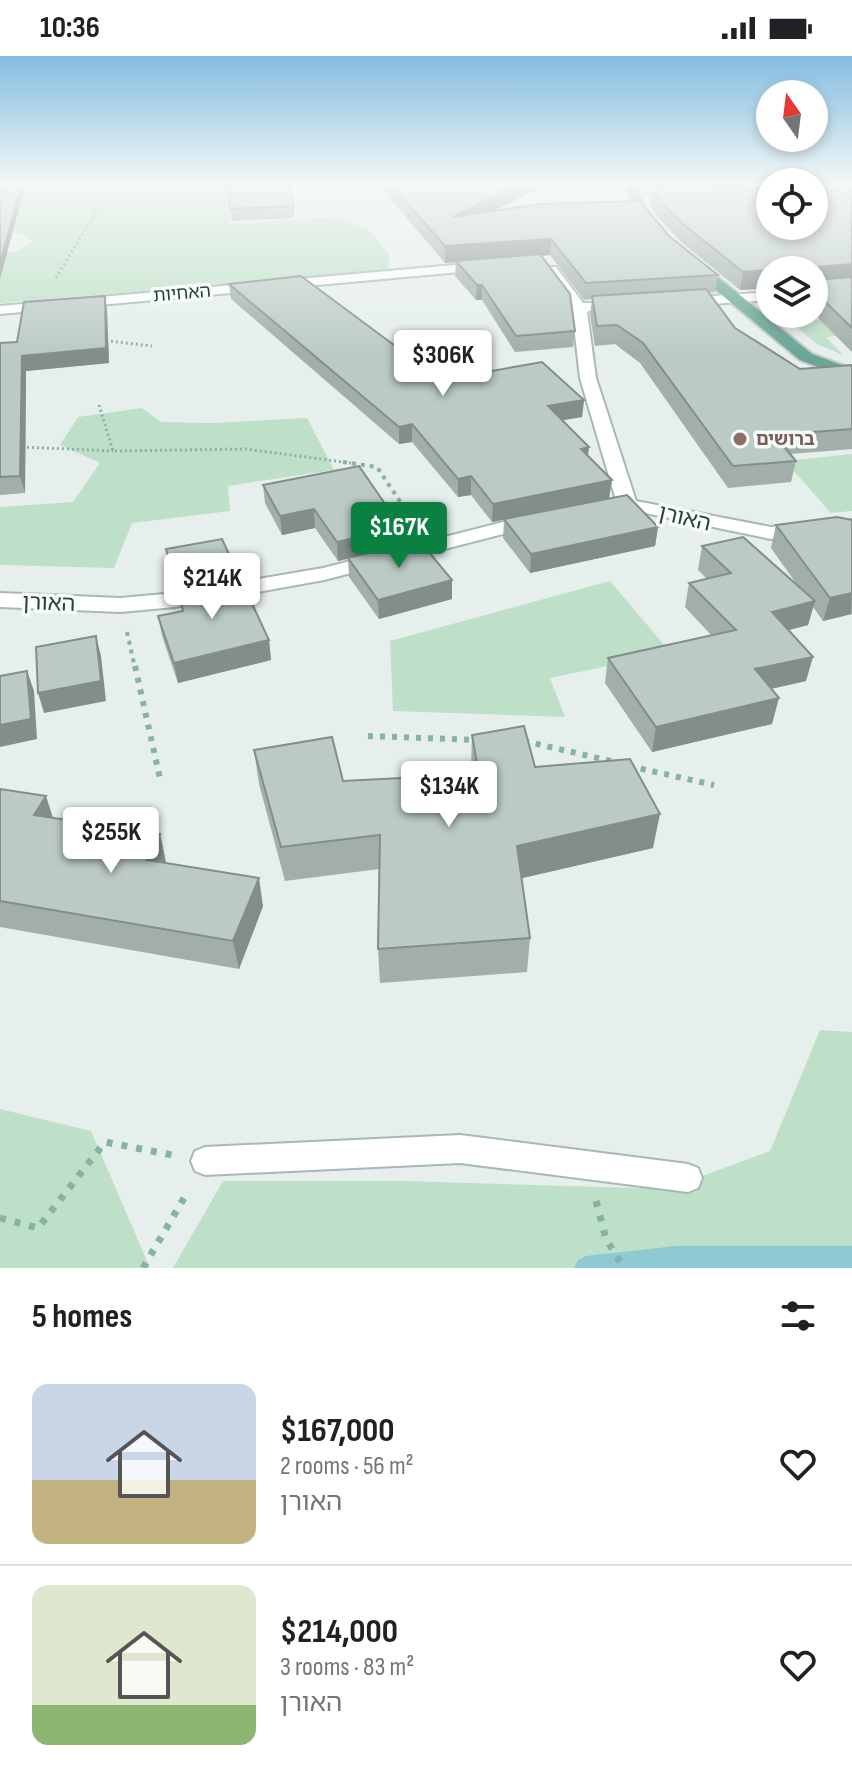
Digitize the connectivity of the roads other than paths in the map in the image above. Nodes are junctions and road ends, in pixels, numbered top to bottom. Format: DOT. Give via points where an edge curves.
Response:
graph roads {
  1 [pos="684,256"];
  2 [pos="544,261"];
  3 [pos="497,265"];
  4 [pos="756,297"];
  5 [pos="736,299"];
  6 [pos="673,302"];
  7 [pos="610,306"];
  8 [pos="579,308"];
  9 [pos="0,310"];
  10 [pos="852,375"];
  11 [pos="627,504"];
  12 [pos="583,511"];
  13 [pos="555,516"];
  14 [pos="852,526"];
  15 [pos="0,600"];
  16 [pos="205,1161"];
  17 [pos="688,1178"];
  1 -- 5 [label="main road"];
  2 -- 8 [label="street"];
  3 -- 9 [label="street, האחיות"];
  4 -- 5 [label="street"];
  5 -- 6 [label="street"];
  5 -- 10 [label="main road" via="806,357"];
  7 -- 8 [label="street"];
  8 -- 11 [label="street" via="588,378"];
  11 -- 12 [label="street, האורן"];
  11 -- 14 [label="street, האורן" via="772,534"];
  13 -- 15 [label="street, האורן" via="324,574 175,600 121,605"];
  16 -- 17 [label="lane" via="460,1149"];
}
